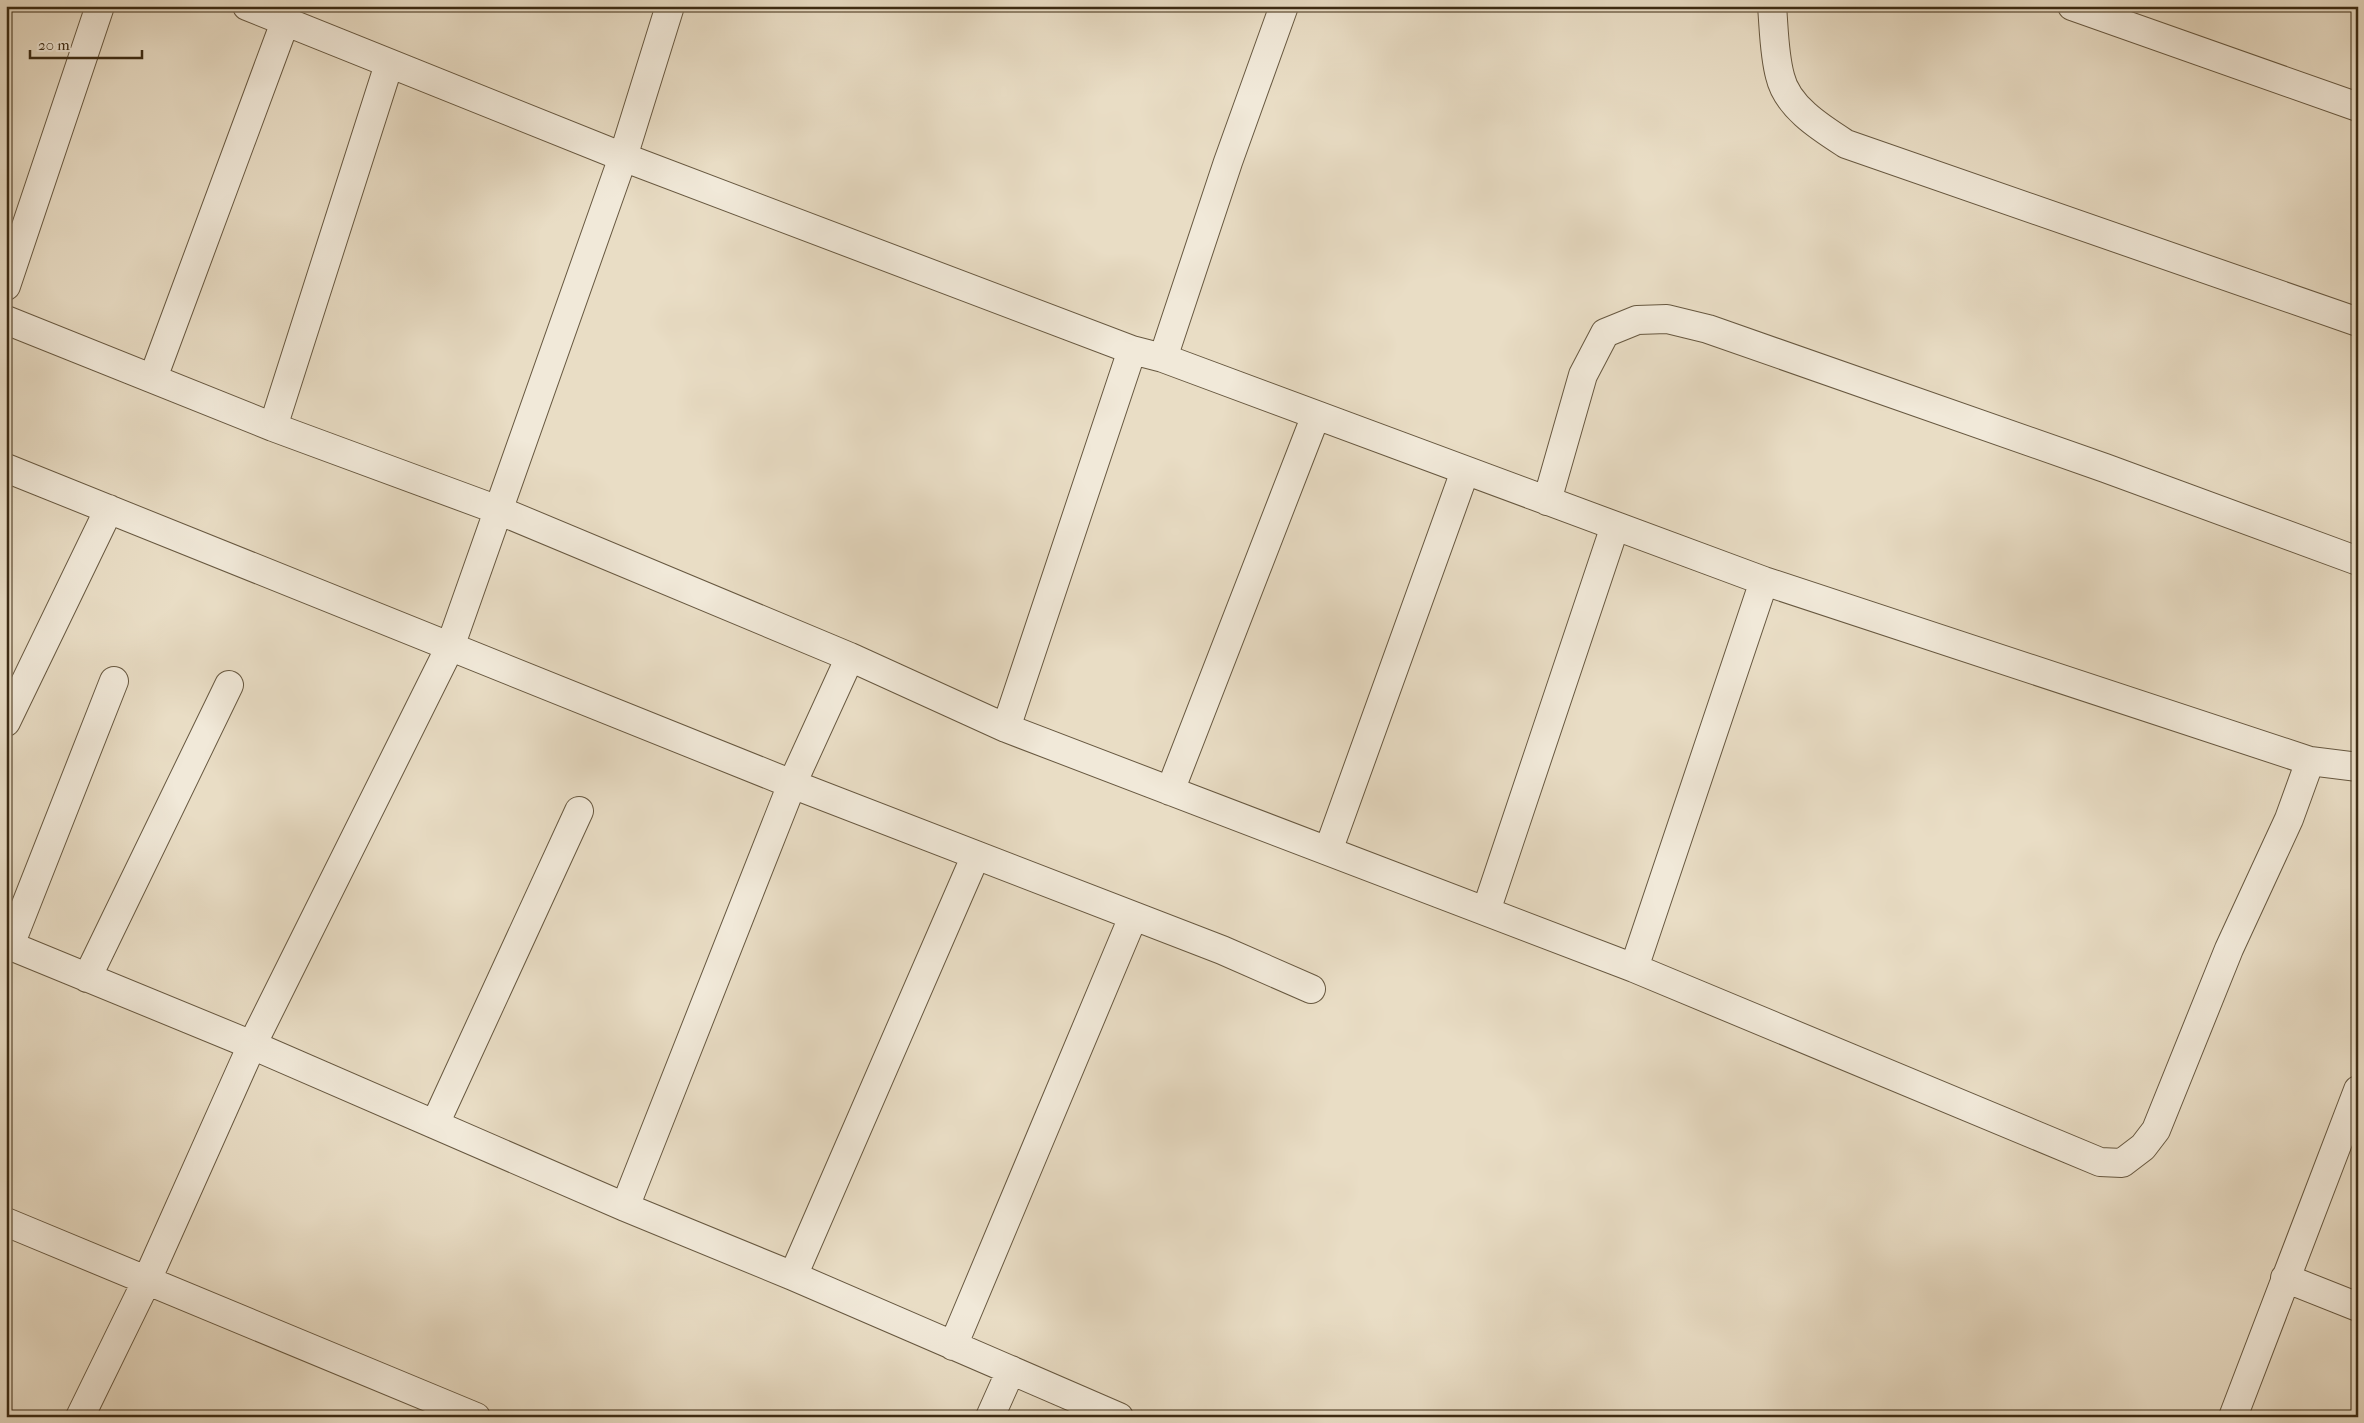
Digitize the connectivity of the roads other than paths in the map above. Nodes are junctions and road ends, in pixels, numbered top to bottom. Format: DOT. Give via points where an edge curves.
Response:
graph roads {
  1 [pos="100,6"];
  2 [pos="247,6"];
  3 [pos="670,6"];
  4 [pos="1284,6"];
  5 [pos="1772,6"];
  6 [pos="2072,6"];
  7 [pos="285,22"];
  8 [pos="389,64"];
  9 [pos="2358,107"];
  10 [pos="623,157"];
  11 [pos="6,286"];
  12 [pos="6,320"];
  13 [pos="2358,322"];
  14 [pos="1132,350"];
  15 [pos="1163,358"];
  16 [pos="153,378"];
  17 [pos="1316,415"];
  18 [pos="273,427"];
  19 [pos="6,468"];
  20 [pos="1465,470"];
  21 [pos="1547,501"];
  22 [pos="109,509"];
  23 [pos="498,510"];
  24 [pos="1615,526"];
  25 [pos="2358,561"];
  26 [pos="1764,581"];
  27 [pos="450,647"];
  28 [pos="850,657"];
  29 [pos="114,681"];
  30 [pos="229,685"];
  31 [pos="6,722"];
  32 [pos="1006,728"];
  33 [pos="2310,761"];
  34 [pos="2358,767"];
  35 [pos="792,784"];
  36 [pos="1170,791"];
  37 [pos="578,811"];
  38 [pos="1328,851"];
  39 [pos="976,855"];
  40 [pos="1486,912"];
  41 [pos="1133,917"];
  42 [pos="8,944"];
  43 [pos="1634,968"];
  44 [pos="88,978"];
  45 [pos="1311,989"];
  46 [pos="252,1045"];
  47 [pos="2358,1090"];
  48 [pos="435,1124"];
  49 [pos="625,1207"];
  50 [pos="6,1222"];
  51 [pos="793,1276"];
  52 [pos="2284,1278"];
  53 [pos="147,1280"];
  54 [pos="2358,1307"];
  55 [pos="953,1346"];
  56 [pos="1011,1370"];
  57 [pos="80,1417"];
  58 [pos="476,1417"];
  59 [pos="990,1417"];
  60 [pos="1119,1417"];
  61 [pos="2233,1417"];
  1 -- 11 [label="street"];
  2 -- 7 [label="street"];
  3 -- 10 [label="street"];
  4 -- 15 [label="street"];
  5 -- 13 [label="street" via="1780,77 1790,97 1806,115 1846,144"];
  6 -- 9 [label="street"];
  7 -- 8 [label="street"];
  7 -- 16 [label="street"];
  8 -- 10 [label="street"];
  8 -- 18 [label="street"];
  10 -- 14 [label="street"];
  10 -- 23 [label="street"];
  12 -- 16 [label="street"];
  14 -- 15 [label="street"];
  14 -- 32 [label="street"];
  15 -- 17 [label="street"];
  16 -- 18 [label="street"];
  17 -- 20 [label="street"];
  17 -- 36 [label="street"];
  18 -- 23 [label="street"];
  19 -- 22 [label="street"];
  20 -- 21 [label="street"];
  20 -- 38 [label="street"];
  21 -- 24 [label="street"];
  21 -- 25 [label="street" via="1583,375 1605,333 1637,320 1667,319 1708,329 2106,468"];
  22 -- 27 [label="street"];
  22 -- 31 [label="street"];
  23 -- 27 [label="street"];
  23 -- 28 [label="street"];
  24 -- 26 [label="street"];
  24 -- 40 [label="street"];
  26 -- 33 [label="street"];
  26 -- 43 [label="street"];
  27 -- 35 [label="street"];
  27 -- 46 [label="street"];
  28 -- 32 [label="street"];
  28 -- 35 [label="street"];
  29 -- 42 [label="street"];
  30 -- 44 [label="street"];
  32 -- 36 [label="street"];
  33 -- 34 [label="street"];
  33 -- 43 [label="street" via="2289,819 2229,949 2156,1130 2143,1147 2122,1163 2100,1162"];
  35 -- 39 [label="street"];
  35 -- 49 [label="street"];
  36 -- 38 [label="street"];
  37 -- 48 [label="street"];
  38 -- 40 [label="street"];
  39 -- 41 [label="street"];
  39 -- 51 [label="street"];
  40 -- 43 [label="street"];
  41 -- 45 [label="street" via="1222,950"];
  41 -- 55 [label="street"];
  42 -- 44 [label="street"];
  44 -- 46 [label="street"];
  46 -- 48 [label="street"];
  46 -- 53 [label="street"];
  47 -- 52 [label="street"];
  48 -- 49 [label="street"];
  49 -- 51 [label="street"];
  50 -- 53 [label="street"];
  51 -- 55 [label="street"];
  52 -- 54 [label="street"];
  52 -- 61 [label="street"];
  53 -- 57 [label="street"];
  53 -- 58 [label="street"];
  55 -- 56 [label="street"];
  56 -- 59 [label="street"];
  56 -- 60 [label="street"];
}
